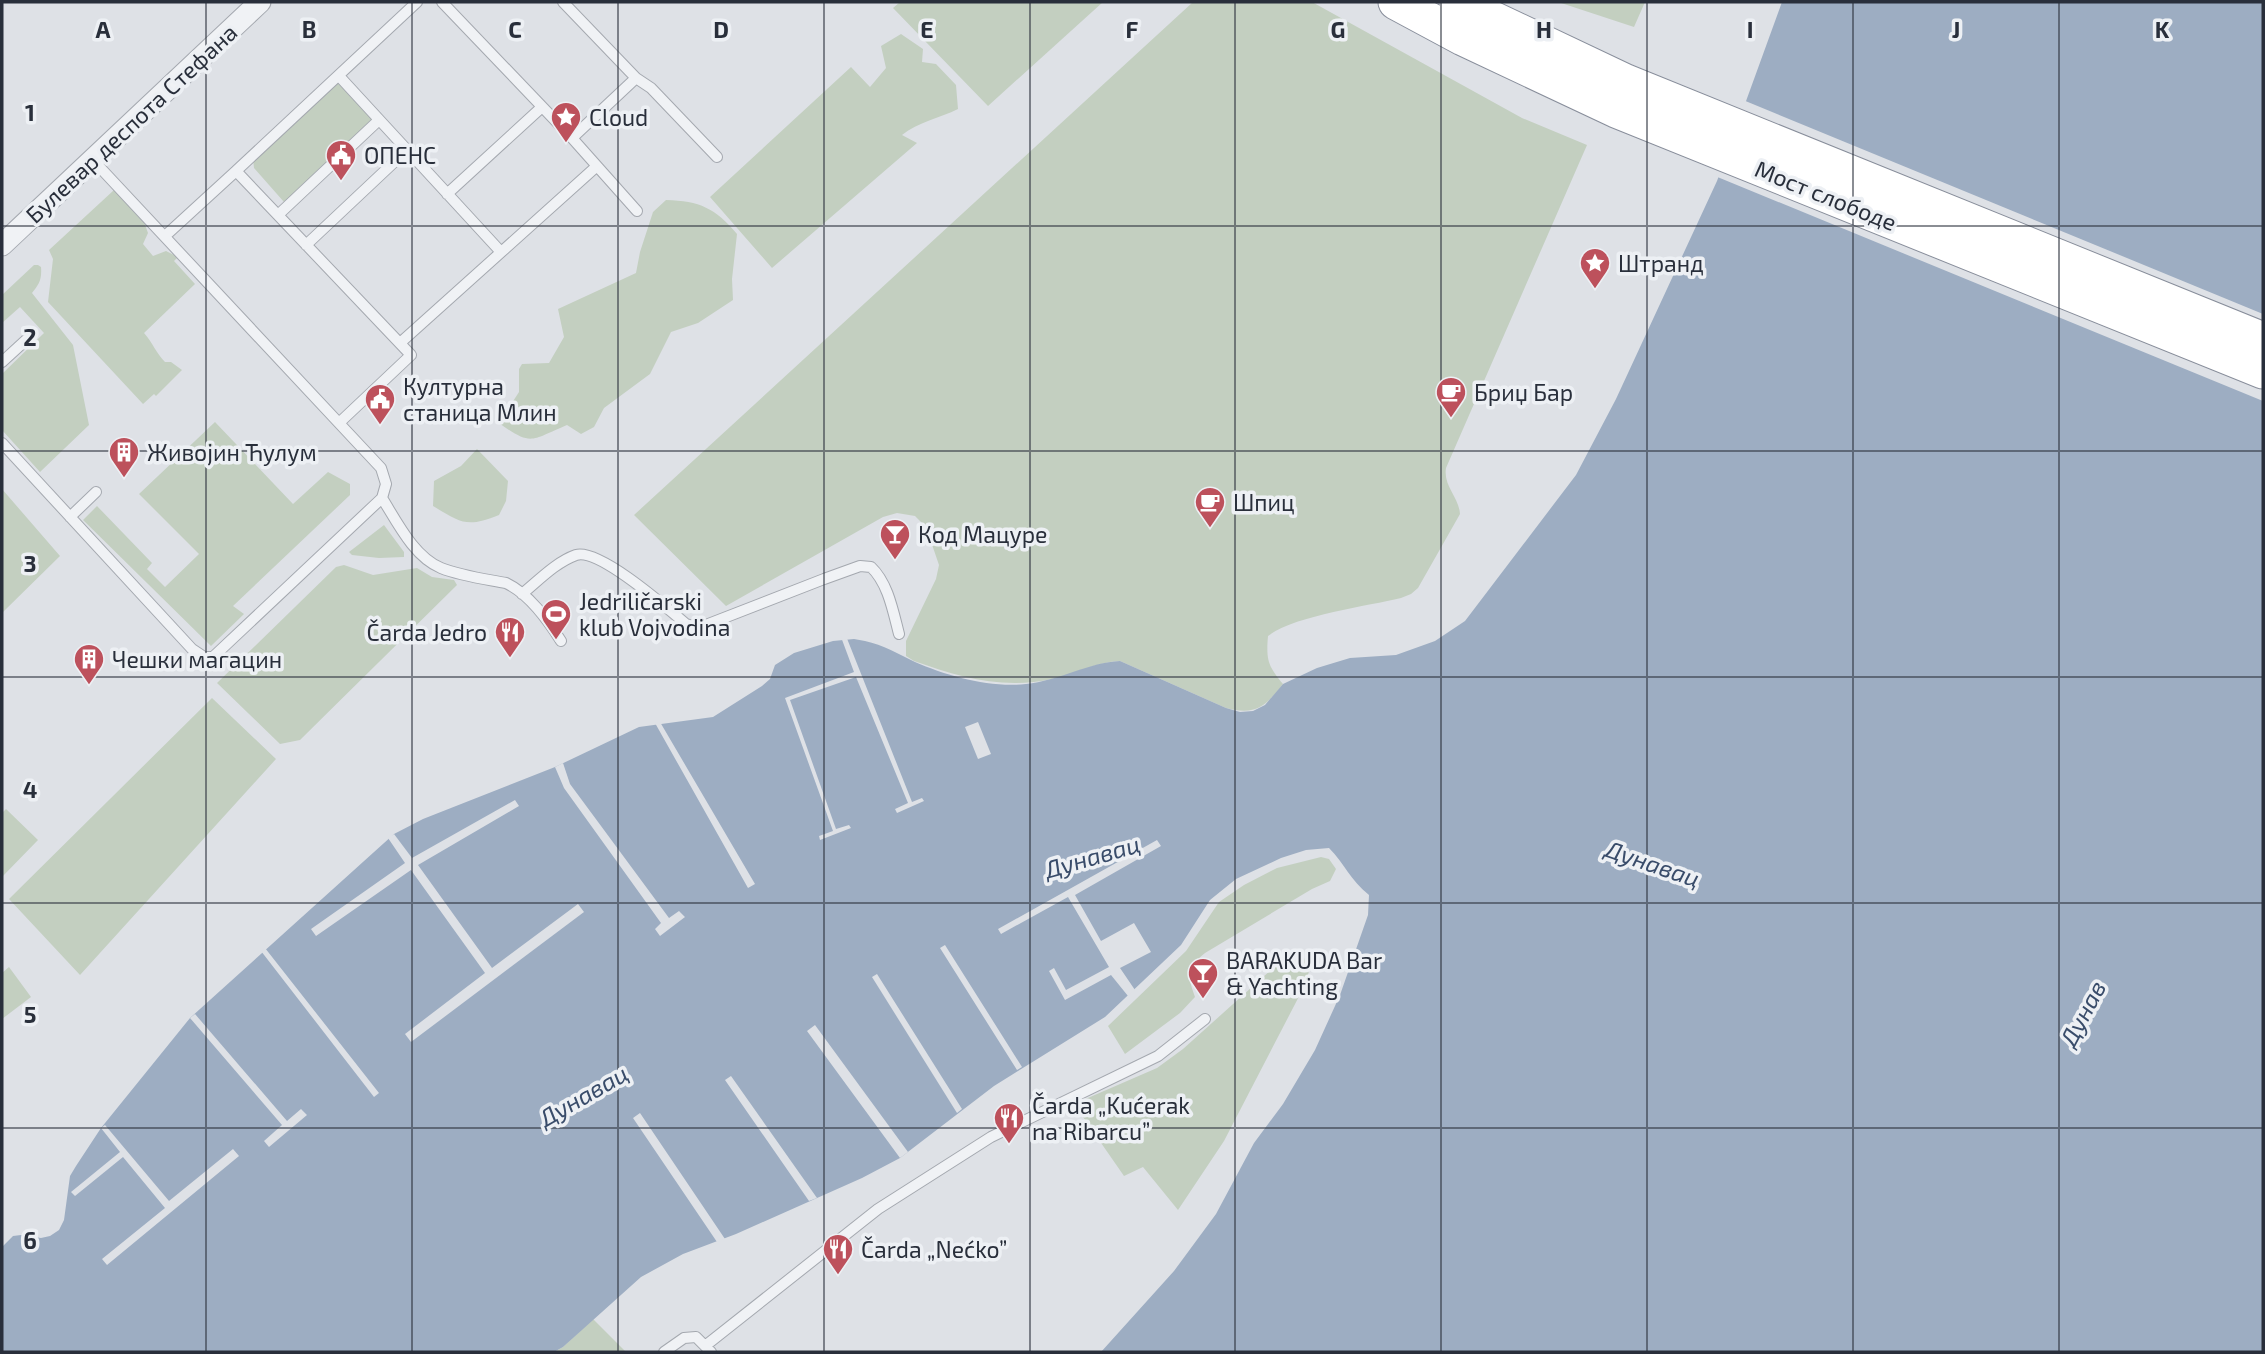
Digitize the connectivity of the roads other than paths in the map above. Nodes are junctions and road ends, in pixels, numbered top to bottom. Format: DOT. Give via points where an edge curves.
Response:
graph roads {
  1 [pos="260,2"];
  2 [pos="417,2"];
  3 [pos="442,2"];
  4 [pos="563,2"];
  5 [pos="1396,2"];
  6 [pos="1457,2"];
  7 [pos="339,76"];
  8 [pos="636,78"];
  9 [pos="542,107"];
  10 [pos="379,120"];
  11 [pos="572,138"];
  12 [pos="407,150"];
  13 [pos="717,157"];
  14 [pos="92,159"];
  15 [pos="597,166"];
  16 [pos="236,172"];
  17 [pos="447,194"];
  18 [pos="637,211"];
  19 [pos="278,215"];
  20 [pos="165,236"];
  21 [pos="2,245"];
  22 [pos="306,245"];
  23 [pos="501,252"];
  24 [pos="26,340"];
  25 [pos="2263,340"];
  26 [pos="400,343"];
  27 [pos="2,362"];
  28 [pos="2263,371"];
  29 [pos="339,423"];
  30 [pos="2,443"];
  31 [pos="96,492"];
  32 [pos="382,498"];
  33 [pos="70,517"];
  34 [pos="522,594"];
  35 [pos="899,634"];
  36 [pos="561,640"];
  37 [pos="1205,1019"];
  38 [pos="708,1349"];
  39 [pos="664,1352"];
  1 -- 14 [label="street, Булевар деспота Стефана"];
  2 -- 7 [label="lane"];
  3 -- 9 [label="lane"];
  4 -- 8 [label="lane"];
  5 -- 28 [label="highway, Мост слободе" via="1616,110"];
  6 -- 25 [label="highway, Мост слободе" via="1626,82"];
  7 -- 10 [label="lane"];
  7 -- 16 [label="lane"];
  8 -- 11 [label="lane"];
  8 -- 13 [label="lane"];
  9 -- 11 [label="lane"];
  9 -- 17 [label="lane"];
  10 -- 12 [label="lane"];
  10 -- 19 [label="lane"];
  11 -- 15 [label="lane"];
  12 -- 17 [label="lane"];
  12 -- 22 [label="lane"];
  14 -- 20 [label="lane"];
  14 -- 21 [label="street, Булевар деспота Стефана"];
  15 -- 18 [label="lane"];
  15 -- 23 [label="lane"];
  16 -- 19 [label="lane"];
  16 -- 20 [label="lane"];
  17 -- 23 [label="lane"];
  19 -- 22 [label="lane"];
  20 -- 29 [label="lane"];
  22 -- 26 [label="lane"];
  23 -- 26 [label="lane"];
  24 -- 27 [label="lane"];
  26 -- 29 [label="lane" via="411,355"];
  29 -- 32 [label="lane" via="381,468 386,484"];
  30 -- 33 [label="lane"];
  31 -- 33 [label="lane"];
  32 -- 33 [label="lane" via="213,657 192,649"];
  32 -- 34 [label="lane" via="416,549 439,568 506,583"];
  34 -- 35 [label="lane" via="578,554 590,555 698,628 860,566 871,567 889,600"];
  34 -- 36 [label="lane"];
  37 -- 38 [label="lane" via="1158,1056 991,1137 878,1209"];
  38 -- 39 [label="lane" via="696,1337 684,1338"];
}
